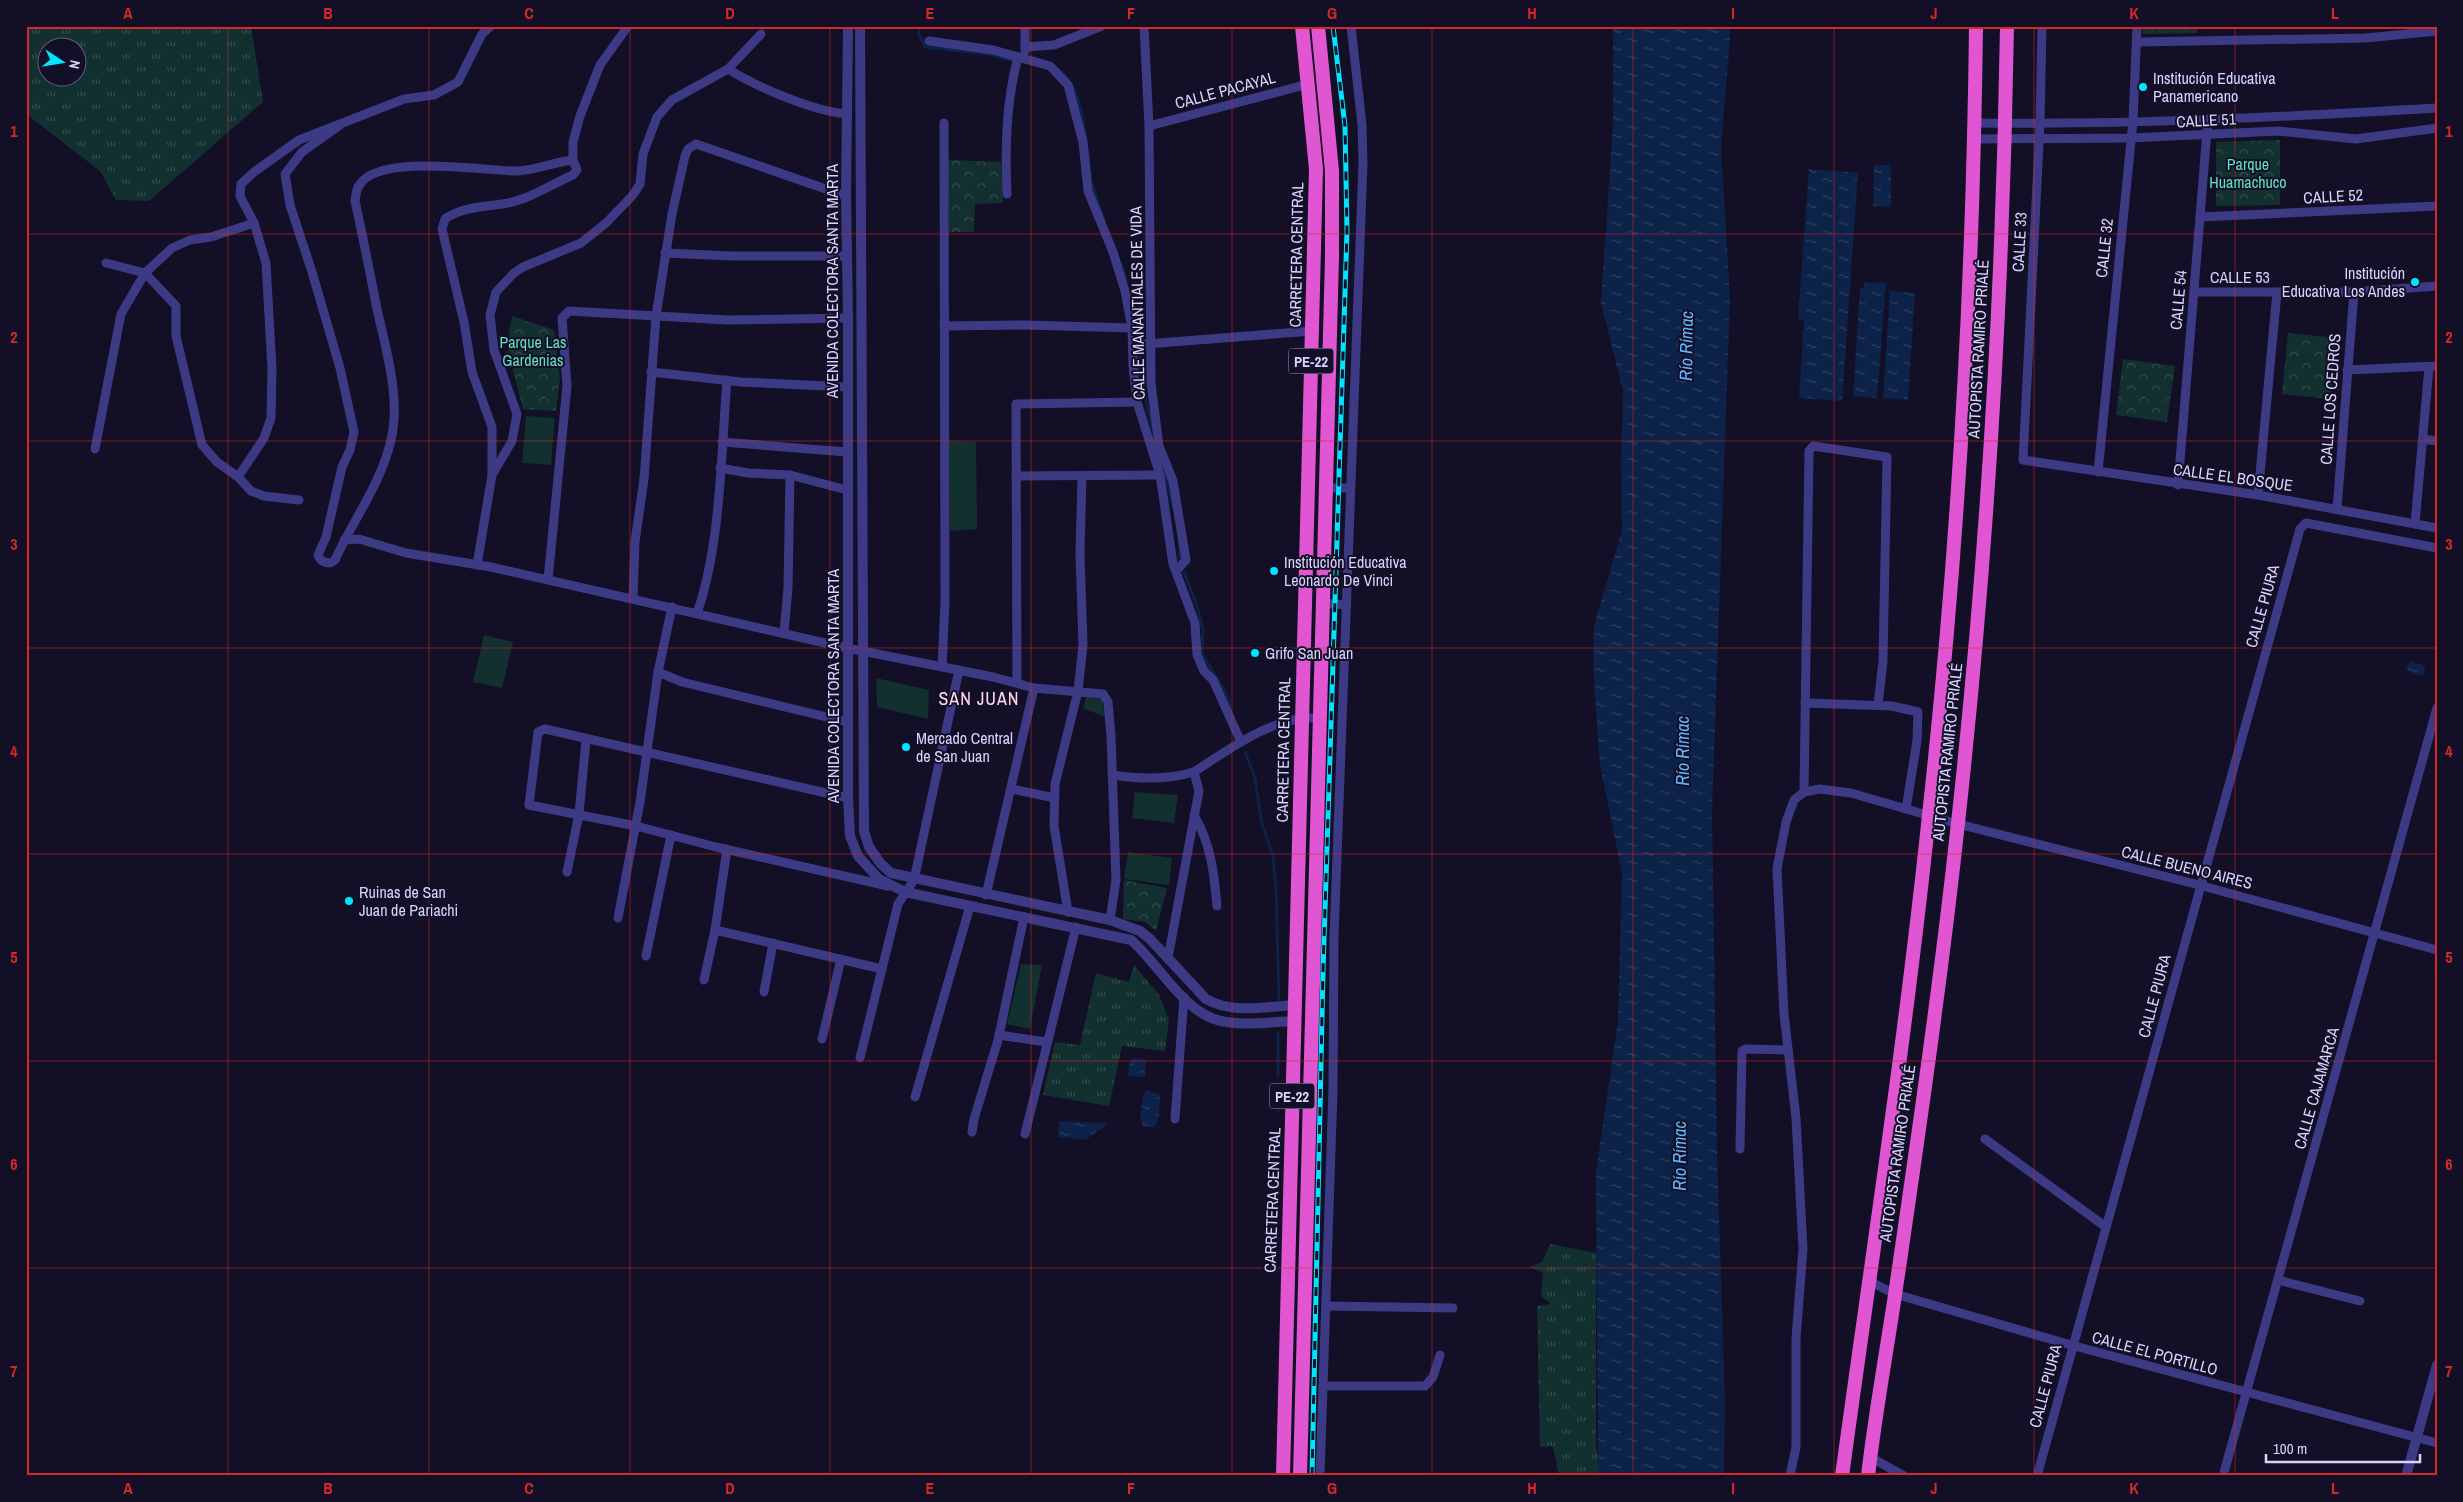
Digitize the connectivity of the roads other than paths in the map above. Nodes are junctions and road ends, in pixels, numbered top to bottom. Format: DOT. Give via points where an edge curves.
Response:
graph roads {
  1 [pos="491,26"];
  2 [pos="628,26"];
  3 [pos="848,26"];
  4 [pos="860,26"];
  5 [pos="1025,26"];
  6 [pos="1102,26"];
  7 [pos="1144,26"];
  8 [pos="1302,26"];
  9 [pos="1318,26"];
  10 [pos="1351,26"];
  11 [pos="1976,26"];
  12 [pos="2006,26"];
  13 [pos="2042,26"];
  14 [pos="2137,26"];
  15 [pos="1090,29"];
  16 [pos="2437,31"];
  17 [pos="761,34"];
  18 [pos="928,42"];
  19 [pos="2138,42"];
  20 [pos="1025,47"];
  21 [pos="1021,58"];
  22 [pos="728,68"];
  23 [pos="1308,84"];
  24 [pos="2437,108"];
  25 [pos="847,114"];
  26 [pos="2208,119"];
  27 [pos="2133,121"];
  28 [pos="1975,122"];
  29 [pos="944,123"];
  30 [pos="2005,123"];
  31 [pos="2040,124"];
  32 [pos="340,125"];
  33 [pos="1149,126"];
  34 [pos="2437,128"];
  35 [pos="2207,135"];
  36 [pos="2130,138"];
  37 [pos="1975,139"];
  38 [pos="2005,139"];
  39 [pos="2039,140"];
  40 [pos="574,160"];
  41 [pos="1007,194"];
  42 [pos="846,196"];
  43 [pos="2437,206"];
  44 [pos="2200,217"];
  45 [pos="254,223"];
  46 [pos="665,254"];
  47 [pos="847,256"];
  48 [pos="106,263"];
  49 [pos="145,273"];
  50 [pos="2437,286"];
  51 [pos="2194,292"];
  52 [pos="2277,292"];
  53 [pos="2354,292"];
  54 [pos="656,316"];
  55 [pos="848,318"];
  56 [pos="944,326"];
  57 [pos="1132,328"];
  58 [pos="1312,330"];
  59 [pos="1150,344"];
  60 [pos="1132,345"];
  61 [pos="2433,366"];
  62 [pos="2347,370"];
  63 [pos="651,372"];
  64 [pos="727,380"];
  65 [pos="848,386"];
  66 [pos="1138,402"];
  67 [pos="2422,439"];
  68 [pos="2437,441"];
  69 [pos="722,442"];
  70 [pos="95,449"];
  71 [pos="847,452"];
  72 [pos="2023,460"];
  73 [pos="720,468"];
  74 [pos="2098,472"];
  75 [pos="492,475"];
  76 [pos="790,475"];
  77 [pos="1160,475"];
  78 [pos="1016,476"];
  79 [pos="1082,476"];
  80 [pos="238,477"];
  81 [pos="2178,485"];
  82 [pos="1326,488"];
  83 [pos="1349,488"];
  84 [pos="847,490"];
  85 [pos="2258,495"];
  86 [pos="299,500"];
  87 [pos="2337,509"];
  88 [pos="2415,524"];
  89 [pos="2437,528"];
  90 [pos="344,540"];
  91 [pos="2437,548"];
  92 [pos="477,565"];
  93 [pos="1176,571"];
  94 [pos="548,580"];
  95 [pos="633,598"];
  96 [pos="1323,603"];
  97 [pos="1346,605"];
  98 [pos="672,607"];
  99 [pos="697,613"];
  100 [pos="784,633"];
  101 [pos="847,648"];
  102 [pos="865,651"];
  103 [pos="942,667"];
  104 [pos="959,670"];
  105 [pos="658,672"];
  106 [pos="1017,684"];
  107 [pos="1034,688"];
  108 [pos="1078,691"];
  109 [pos="1805,704"];
  110 [pos="1878,705"];
  111 [pos="2437,708"];
  112 [pos="1302,717"];
  113 [pos="1320,718"];
  114 [pos="846,722"];
  115 [pos="586,740"];
  116 [pos="1241,742"];
  117 [pos="646,751"];
  118 [pos="1194,772"];
  119 [pos="1112,775"];
  120 [pos="1012,789"];
  121 [pos="1804,792"];
  122 [pos="848,798"];
  123 [pos="1055,798"];
  124 [pos="1906,809"];
  125 [pos="579,814"];
  126 [pos="1194,815"];
  127 [pos="1929,816"];
  128 [pos="1958,824"];
  129 [pos="636,826"];
  130 [pos="671,835"];
  131 [pos="727,849"];
  132 [pos="567,872"];
  133 [pos="914,880"];
  134 [pos="2199,885"];
  135 [pos="899,890"];
  136 [pos="986,895"];
  137 [pos="970,906"];
  138 [pos="1217,906"];
  139 [pos="1068,912"];
  140 [pos="1024,917"];
  141 [pos="618,918"];
  142 [pos="1110,920"];
  143 [pos="1076,927"];
  144 [pos="715,930"];
  145 [pos="2375,932"];
  146 [pos="773,943"];
  147 [pos="2437,950"];
  148 [pos="646,956"];
  149 [pos="1168,958"];
  150 [pos="841,959"];
  151 [pos="882,968"];
  152 [pos="704,980"];
  153 [pos="764,992"];
  154 [pos="1184,997"];
  155 [pos="1294,1005"];
  156 [pos="1294,1021"];
  157 [pos="999,1035"];
  158 [pos="822,1039"];
  159 [pos="1046,1042"];
  160 [pos="1788,1050"];
  161 [pos="860,1058"];
  162 [pos="915,1097"];
  163 [pos="1175,1119"];
  164 [pos="972,1132"];
  165 [pos="1025,1134"];
  166 [pos="1984,1139"];
  167 [pos="1740,1149"];
  168 [pos="1289,1222"];
  169 [pos="1306,1222"];
  170 [pos="2106,1227"];
  171 [pos="1869,1280"];
  172 [pos="2278,1280"];
  173 [pos="1895,1294"];
  174 [pos="2360,1301"];
  175 [pos="1326,1306"];
  176 [pos="1453,1308"];
  177 [pos="2071,1345"];
  178 [pos="1440,1355"];
  179 [pos="2437,1365"];
  180 [pos="1323,1386"];
  181 [pos="2247,1393"];
  182 [pos="2417,1437"];
  183 [pos="2437,1443"];
  184 [pos="1870,1457"];
  185 [pos="1283,1476"];
  186 [pos="1300,1476"];
  187 [pos="1320,1476"];
  188 [pos="1790,1476"];
  189 [pos="1842,1476"];
  190 [pos="1868,1476"];
  191 [pos="1904,1476"];
  192 [pos="2037,1476"];
  193 [pos="2223,1476"];
  194 [pos="2406,1476"];
  1 -- 32 [label="street" via="482,34 458,82 434,95 404,99"];
  2 -- 40 [label="street" via="600,65 580,116 573,142"];
  3 -- 25 [label="street, AVENIDA COLECTORA SANTA MARTA"];
  4 -- 102 [label="street, AVENIDA COLECTORA SANTA MARTA"];
  5 -- 20 [label="street"];
  6 -- 15 [label="street"];
  7 -- 33 [label="street, CALLE MANANTIALES DE VIDA"];
  8 -- 23 [label="highway, CARRETERA CENTRAL / PE-22"];
  9 -- 82 [label="highway, PE-22" via="1332,171"];
  10 -- 83 [label="street" via="1362,125 1362,163"];
  11 -- 28 [label="highway, AUTOPISTA RAMIRO PRIALÉ"];
  12 -- 30 [label="highway, AUTOPISTA RAMIRO PRIALÉ"];
  13 -- 31 [label="street, CALLE 33"];
  14 -- 19 [label="street, CALLE 32"];
  15 -- 20 [label="street" via="1054,45"];
  16 -- 19 [label="street" via="2366,38"];
  17 -- 22 [label="street"];
  18 -- 21 [label="street" via="993,50"];
  19 -- 27 [label="street, CALLE 32"];
  20 -- 21 [label="street"];
  21 -- 41 [label="street" via="1013,77 1006,130"];
  21 -- 57 [label="street" via="1050,66 1068,85 1083,142 1088,191 1125,290"];
  22 -- 25 [label="street" via="749,82 832,112"];
  22 -- 75 [label="street" via="672,100 657,117 644,154 640,184 606,223 582,242 519,270 496,292 490,315 494,350 518,414 512,441"];
  23 -- 33 [label="street, CALLE PACAYAL"];
  23 -- 58 [label="highway, CARRETERA CENTRAL / PE-22" via="1316,169"];
  24 -- 26 [label="street, CALLE 51"];
  25 -- 42 [label="street, AVENIDA COLECTORA SANTA MARTA"];
  26 -- 27 [label="street, CALLE 51"];
  26 -- 35 [label="street, CALLE 54"];
  27 -- 31 [label="street, CALLE 51"];
  27 -- 36 [label="street, CALLE 32"];
  28 -- 30 [label="street, CALLE 51"];
  28 -- 37 [label="highway, AUTOPISTA RAMIRO PRIALÉ"];
  29 -- 56 [label="street"];
  30 -- 31 [label="street, CALLE 51"];
  30 -- 38 [label="highway, AUTOPISTA RAMIRO PRIALÉ"];
  31 -- 39 [label="street, CALLE 33"];
  32 -- 45 [label="street" via="299,140 241,184 240,196"];
  32 -- 90 [label="street" via="302,152 285,174 290,205 340,368 354,432 342,467 326,537 318,555 320,560 330,564 335,560"];
  33 -- 59 [label="street, CALLE MANANTIALES DE VIDA"];
  34 -- 35 [label="street, CALLE 51" via="2356,139 2278,131"];
  35 -- 36 [label="street, CALLE 51"];
  35 -- 44 [label="street, CALLE 54"];
  36 -- 39 [label="street, CALLE 51"];
  36 -- 74 [label="street, CALLE 32"];
  37 -- 38 [label="street, CALLE 51"];
  37 -- 127 [label="highway, AUTOPISTA RAMIRO PRIALÉ" via="1957,511"];
  38 -- 39 [label="street, CALLE 51"];
  38 -- 128 [label="highway, AUTOPISTA RAMIRO PRIALÉ" via="1995,394"];
  39 -- 72 [label="street, CALLE 33"];
  40 -- 75 [label="street" via="577,170 572,176 510,203 450,215 442,229 472,372 492,427"];
  40 -- 90 [label="street" via="517,171 464,166 400,167 373,175 362,181 357,189 355,201 394,408 391,440 382,467"];
  42 -- 46 [label="street" via="696,144 684,156"];
  42 -- 47 [label="street, AVENIDA COLECTORA SANTA MARTA"];
  43 -- 44 [label="street, CALLE 52"];
  44 -- 51 [label="street, CALLE 54"];
  45 -- 49 [label="street" via="172,248"];
  45 -- 80 [label="street" via="266,263 272,369 271,418 264,438"];
  46 -- 47 [label="street"];
  46 -- 54 [label="street"];
  47 -- 55 [label="street, AVENIDA COLECTORA SANTA MARTA"];
  48 -- 49 [label="street"];
  49 -- 70 [label="street" via="121,314"];
  49 -- 80 [label="street" via="176,306 176,336 202,445 217,462"];
  50 -- 53 [label="street, CALLE 53"];
  51 -- 52 [label="street, CALLE 53"];
  51 -- 81 [label="street, CALLE 54"];
  52 -- 53 [label="street, CALLE 53"];
  52 -- 85 [label="street"];
  53 -- 62 [label="street, CALLE LOS CEDROS"];
  54 -- 55 [label="street" via="727,320"];
  54 -- 63 [label="street"];
  54 -- 94 [label="street" via="569,311 562,318 567,386"];
  55 -- 65 [label="street, AVENIDA COLECTORA SANTA MARTA"];
  56 -- 57 [label="street"];
  56 -- 103 [label="street" via="945,601"];
  57 -- 60 [label="street"];
  58 -- 59 [label="street"];
  58 -- 112 [label="highway, CARRETERA CENTRAL / PE-22"];
  59 -- 60 [label="street"];
  59 -- 93 [label="street, CALLE MANANTIALES DE VIDA" via="1159,446 1173,481 1186,560"];
  60 -- 66 [label="street"];
  61 -- 62 [label="street"];
  61 -- 67 [label="street"];
  62 -- 87 [label="street, CALLE LOS CEDROS"];
  63 -- 64 [label="street"];
  63 -- 95 [label="street"];
  64 -- 65 [label="street"];
  64 -- 69 [label="street"];
  65 -- 71 [label="street, AVENIDA COLECTORA SANTA MARTA"];
  66 -- 77 [label="street"];
  66 -- 78 [label="street" via="1016,404"];
  67 -- 68 [label="street"];
  67 -- 88 [label="street"];
  69 -- 71 [label="street"];
  69 -- 73 [label="street"];
  71 -- 84 [label="street, AVENIDA COLECTORA SANTA MARTA"];
  72 -- 74 [label="street, CALLE EL BOSQUE"];
  73 -- 76 [label="street"];
  73 -- 99 [label="street" via="706,586"];
  74 -- 81 [label="street, CALLE EL BOSQUE"];
  75 -- 92 [label="street"];
  76 -- 84 [label="street"];
  76 -- 100 [label="street"];
  77 -- 79 [label="street"];
  77 -- 93 [label="street"];
  78 -- 79 [label="street"];
  78 -- 106 [label="street"];
  79 -- 108 [label="street" via="1083,645"];
  80 -- 86 [label="street" via="251,491 264,496"];
  81 -- 85 [label="street, CALLE EL BOSQUE"];
  82 -- 83 [label="street"];
  82 -- 96 [label="highway, PE-22"];
  83 -- 97 [label="street"];
  84 -- 101 [label="street, AVENIDA COLECTORA SANTA MARTA"];
  85 -- 87 [label="street, CALLE EL BOSQUE"];
  87 -- 88 [label="street, CALLE EL BOSQUE"];
  88 -- 89 [label="street, CALLE EL BOSQUE"];
  90 -- 92 [label="street" via="359,539 406,553"];
  91 -- 134 [label="street, CALLE PIURA" via="2306,523 2302,525"];
  92 -- 94 [label="street"];
  93 -- 116 [label="street" via="1195,623 1197,655 1204,671 1213,680"];
  94 -- 95 [label="street"];
  95 -- 98 [label="street"];
  96 -- 97 [label="street"];
  96 -- 113 [label="highway, PE-22"];
  97 -- 175 [label="street" via="1334,936"];
  98 -- 99 [label="street"];
  98 -- 105 [label="street"];
  99 -- 100 [label="street"];
  100 -- 101 [label="street"];
  101 -- 102 [label="street"];
  101 -- 114 [label="street, AVENIDA COLECTORA SANTA MARTA"];
  102 -- 103 [label="street"];
  102 -- 133 [label="street, AVENIDA COLECTORA SANTA MARTA" via="864,831 881,864 891,873"];
  103 -- 104 [label="street"];
  104 -- 106 [label="street"];
  104 -- 133 [label="street"];
  105 -- 114 [label="street" via="682,682"];
  105 -- 117 [label="street"];
  106 -- 107 [label="street"];
  107 -- 108 [label="street"];
  107 -- 120 [label="street"];
  108 -- 119 [label="street" via="1103,694 1108,702"];
  108 -- 123 [label="street" via="1055,784"];
  109 -- 110 [label="street"];
  109 -- 110 [label="street" via="1809,451 1813,446 1887,457 1883,662"];
  109 -- 121 [label="street"];
  110 -- 124 [label="street" via="1904,707 1918,712 1917,741"];
  111 -- 145 [label="street, CALLE CAJAMARCA"];
  112 -- 113 [label="street"];
  112 -- 116 [label="street"];
  112 -- 155 [label="highway, CARRETERA CENTRAL / PE-22"];
  113 -- 169 [label="highway, PE-22"];
  114 -- 122 [label="street, AVENIDA COLECTORA SANTA MARTA"];
  115 -- 117 [label="street"];
  115 -- 125 [label="street"];
  115 -- 125 [label="street" via="545,730 538,732 531,779 529,805"];
  116 -- 118 [label="street"];
  117 -- 122 [label="street"];
  117 -- 129 [label="street"];
  118 -- 119 [label="street" via="1144,779"];
  118 -- 126 [label="street" via="1199,791"];
  119 -- 142 [label="street" via="1116,880"];
  120 -- 123 [label="street"];
  120 -- 136 [label="street"];
  121 -- 124 [label="street, CALLE BUENO AIRES" via="1835,789"];
  121 -- 160 [label="street" via="1794,800 1786,822 1777,869"];
  122 -- 135 [label="street, AVENIDA COLECTORA SANTA MARTA" via="850,836 858,856 868,869"];
  123 -- 139 [label="street" via="1054,826"];
  124 -- 127 [label="street, CALLE BUENO AIRES"];
  125 -- 129 [label="street"];
  125 -- 132 [label="street"];
  126 -- 138 [label="street" via="1210,846"];
  126 -- 149 [label="street"];
  127 -- 128 [label="street, CALLE BUENO AIRES"];
  127 -- 171 [label="highway, AUTOPISTA RAMIRO PRIALÉ"];
  128 -- 134 [label="street, CALLE BUENO AIRES"];
  128 -- 173 [label="highway, AUTOPISTA RAMIRO PRIALÉ"];
  129 -- 130 [label="street"];
  129 -- 141 [label="street"];
  130 -- 131 [label="street"];
  130 -- 148 [label="street"];
  131 -- 135 [label="street"];
  131 -- 144 [label="street"];
  133 -- 135 [label="street"];
  133 -- 136 [label="street, AVENIDA COLECTORA SANTA MARTA"];
  134 -- 145 [label="street, CALLE BUENO AIRES"];
  134 -- 170 [label="street, CALLE PIURA"];
  135 -- 137 [label="street, AVENIDA COLECTORA SANTA MARTA"];
  135 -- 151 [label="street"];
  136 -- 139 [label="street, AVENIDA COLECTORA SANTA MARTA"];
  137 -- 140 [label="street, AVENIDA COLECTORA SANTA MARTA"];
  137 -- 162 [label="street"];
  139 -- 142 [label="street, AVENIDA COLECTORA SANTA MARTA"];
  140 -- 143 [label="street, AVENIDA COLECTORA SANTA MARTA"];
  140 -- 157 [label="street"];
  142 -- 149 [label="street, AVENIDA COLECTORA SANTA MARTA" via="1140,930"];
  143 -- 154 [label="street, AVENIDA COLECTORA SANTA MARTA" via="1131,940"];
  143 -- 159 [label="street"];
  144 -- 146 [label="street"];
  144 -- 152 [label="street"];
  145 -- 147 [label="street, CALLE BUENO AIRES"];
  145 -- 172 [label="street, CALLE CAJAMARCA"];
  146 -- 150 [label="street"];
  146 -- 153 [label="street"];
  149 -- 155 [label="street, AVENIDA COLECTORA SANTA MARTA" via="1206,999 1217,1006 1235,1009"];
  150 -- 151 [label="street"];
  150 -- 158 [label="street"];
  151 -- 161 [label="street"];
  154 -- 156 [label="street, AVENIDA COLECTORA SANTA MARTA" via="1202,1014 1220,1021"];
  154 -- 163 [label="street"];
  155 -- 156 [label="highway, CARRETERA CENTRAL / PE-22"];
  156 -- 168 [label="highway, CARRETERA CENTRAL / PE-22"];
  157 -- 159 [label="street"];
  157 -- 164 [label="street"];
  159 -- 165 [label="street"];
  160 -- 167 [label="street" via="1742,1051"];
  160 -- 188 [label="street" via="1796,1118 1803,1249 1796,1338 1796,1447"];
  166 -- 170 [label="street"];
  168 -- 169 [label="highway"];
  168 -- 185 [label="highway, CARRETERA CENTRAL / PE-22"];
  169 -- 186 [label="highway, PE-22"];
  170 -- 177 [label="street, CALLE PIURA"];
  171 -- 173 [label="street, CALLE EL PORTILLO"];
  171 -- 189 [label="highway, AUTOPISTA RAMIRO PRIALÉ"];
  172 -- 174 [label="street"];
  172 -- 181 [label="street, CALLE CAJAMARCA"];
  173 -- 177 [label="street, CALLE EL PORTILLO"];
  173 -- 184 [label="highway, AUTOPISTA RAMIRO PRIALÉ"];
  175 -- 176 [label="street"];
  175 -- 180 [label="street"];
  177 -- 181 [label="street, CALLE EL PORTILLO"];
  177 -- 192 [label="street, CALLE PIURA"];
  178 -- 180 [label="street" via="1433,1377 1425,1386"];
  179 -- 182 [label="street"];
  180 -- 187 [label="street"];
  181 -- 182 [label="street, CALLE EL PORTILLO"];
  181 -- 193 [label="street, CALLE CAJAMARCA"];
  182 -- 183 [label="street, CALLE EL PORTILLO"];
  182 -- 194 [label="street"];
  184 -- 190 [label="highway, AUTOPISTA RAMIRO PRIALÉ"];
  184 -- 191 [label="street"];
}
